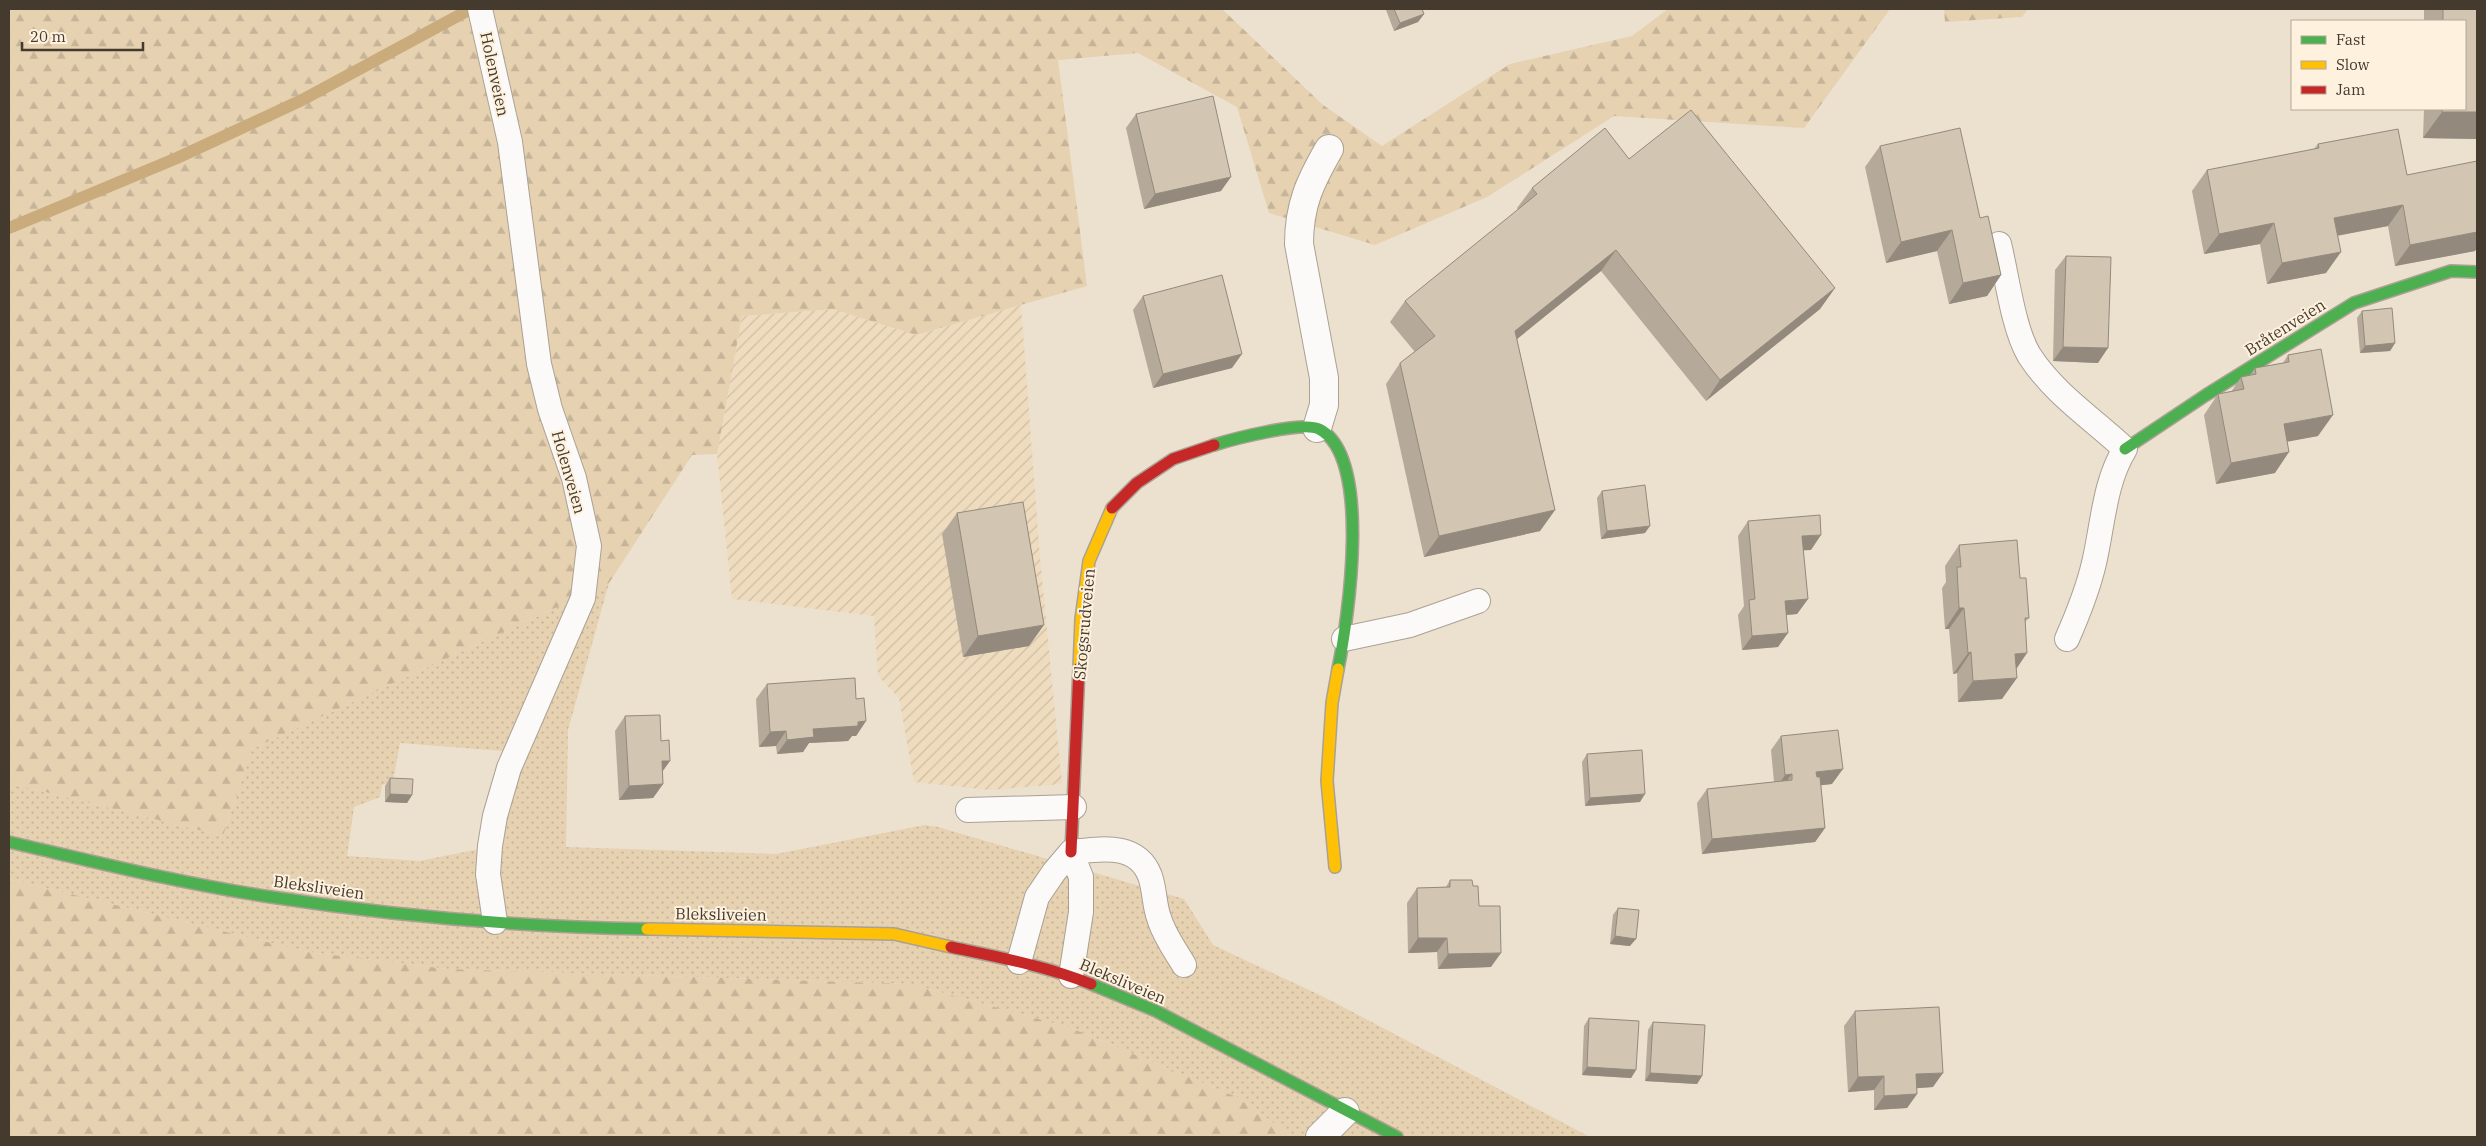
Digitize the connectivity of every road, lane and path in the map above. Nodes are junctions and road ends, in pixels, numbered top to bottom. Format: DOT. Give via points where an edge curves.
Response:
graph roads {
  1 [pos="480,9"];
  2 [pos="1329,149"];
  3 [pos="1999,244"];
  4 [pos="2477,272"];
  5 [pos="1317,428"];
  6 [pos="2125,449"];
  7 [pos="1478,601"];
  8 [pos="1344,639"];
  9 [pos="2068,639"];
  10 [pos="1074,807"];
  11 [pos="968,810"];
  12 [pos="9,842"];
  13 [pos="1071,852"];
  14 [pos="1335,867"];
  15 [pos="495,922"];
  16 [pos="1019,962"];
  17 [pos="1184,965"];
  18 [pos="1071,976"];
  19 [pos="1345,1112"];
  20 [pos="1320,1137"];
  21 [pos="1396,1137"];
  1 -- 15 [label="lane, Holenveien" via="510,142 539,364 550,410 574,478 589,546 583,598 509,768 495,816 488,874"];
  2 -- 5 [label="street" via="1303,200 1299,230 1324,378 1324,405"];
  3 -- 6 [label="lane" via="2018,326 2029,354 2060,392"];
  4 -- 6 [label="main road, Bråtenveien" via="2451,271 2354,303"];
  5 -- 8 [label="main road" via="1333,439 1344,468 1352,506 1353,550"];
  5 -- 10 [label="main road, Skogsrudveien" via="1291,428 1231,440 1173,460 1137,483 1109,512 1089,560 1082,620"];
  6 -- 9 [label="lane" via="2109,488 2094,563"];
  7 -- 8 [label="lane" via="1410,625"];
  8 -- 14 [label="main road" via="1332,703 1327,781"];
  10 -- 11 [label="lane"];
  10 -- 13 [label="main road, Skogsrudveien"];
  12 -- 15 [label="main road, Bleksliveien" via="269,897 371,911"];
  13 -- 16 [label="lane" via="1037,897"];
  13 -- 17 [label="lane" via="1100,849 1126,852 1140,858 1150,876 1158,917"];
  13 -- 18 [label="lane, Skogsrudveien" via="1081,877 1081,912"];
  15 -- 16 [label="main road, Bleksliveien" via="588,928 894,934"];
  16 -- 18 [label="main road, Bleksliveien"];
  18 -- 19 [label="main road, Bleksliveien" via="1156,1012"];
  19 -- 20 [label="street"];
  19 -- 21 [label="main road, Bleksliveien"];
}
